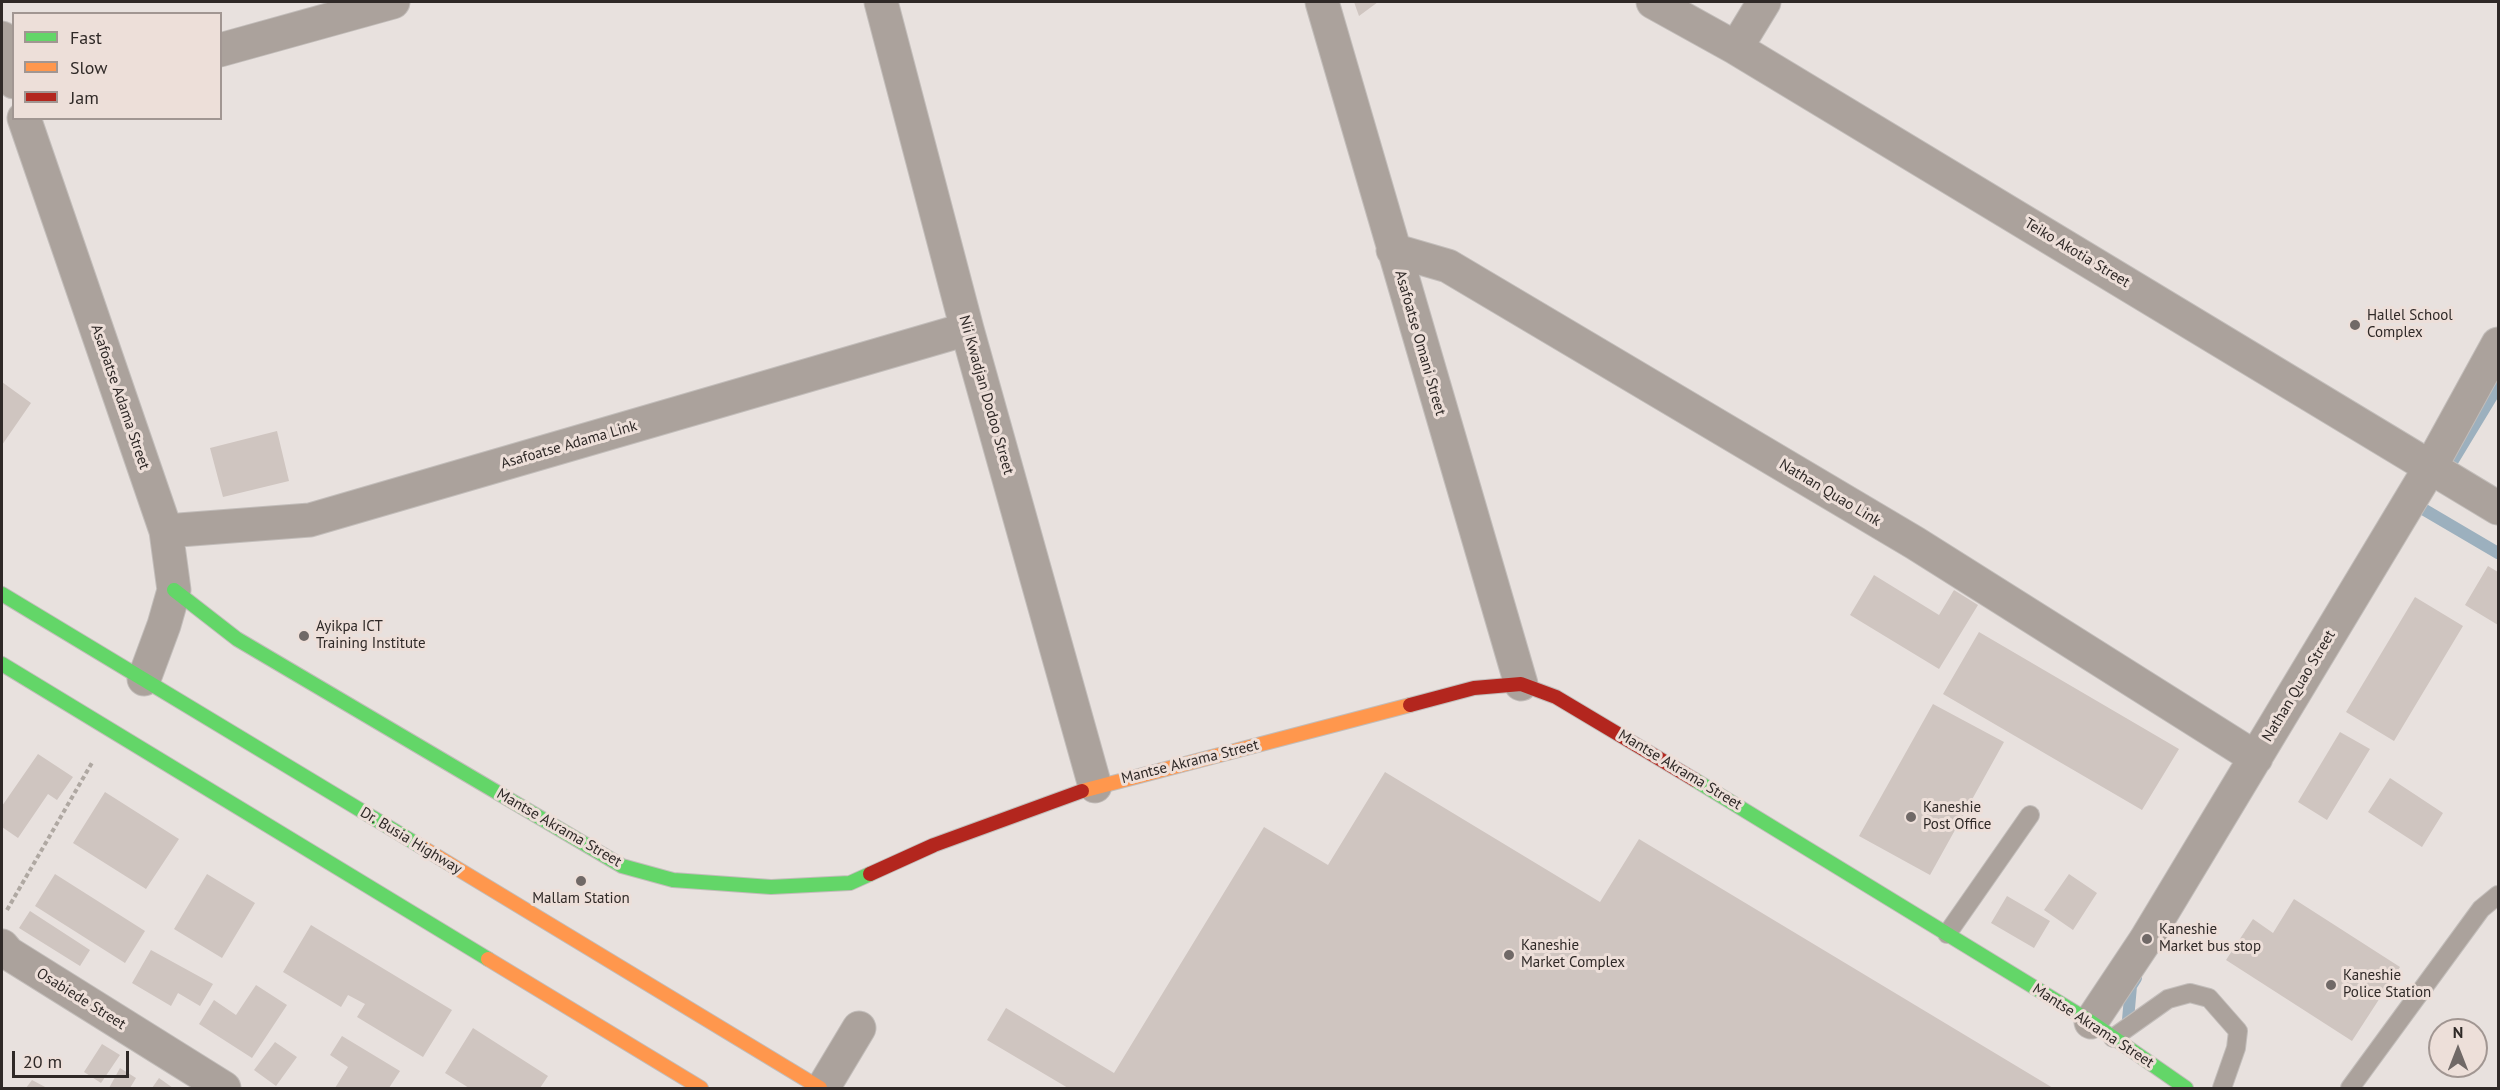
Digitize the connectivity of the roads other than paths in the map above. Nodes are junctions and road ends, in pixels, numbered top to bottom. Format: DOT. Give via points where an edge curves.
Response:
graph roads {
  1 [pos="393,2"];
  2 [pos="881,2"];
  3 [pos="1322,2"];
  4 [pos="1653,2"];
  5 [pos="1764,2"];
  6 [pos="2,38"];
  7 [pos="1736,48"];
  8 [pos="222,49"];
  9 [pos="12,75"];
  10 [pos="25,120"];
  11 [pos="1393,250"];
  12 [pos="967,329"];
  13 [pos="2499,344"];
  14 [pos="2432,466"];
  15 [pos="2499,508"];
  16 [pos="166,531"];
  17 [pos="174,590"];
  18 [pos="2,594"];
  19 [pos="2,664"];
  20 [pos="144,679"];
  21 [pos="1521,684"];
  22 [pos="2256,758"];
  23 [pos="1095,786"];
  24 [pos="2030,815"];
  25 [pos="2499,895"];
  26 [pos="1947,934"];
  27 [pos="2,946"];
  28 [pos="859,1028"];
  29 [pos="2102,1030"];
  30 [pos="224,1089"];
  31 [pos="700,1089"];
  32 [pos="822,1089"];
  33 [pos="2186,1089"];
  34 [pos="2222,1089"];
  35 [pos="2350,1089"];
  1 -- 8 [label="street"];
  2 -- 12 [label="street, Nii Kwadjan Dodoo Street"];
  3 -- 11 [label="street, Asafoatse Omani Street"];
  4 -- 7 [label="street, Teiko Akotia Street"];
  5 -- 7 [label="street"];
  6 -- 9 [label="street"];
  7 -- 14 [label="street, Teiko Akotia Street"];
  10 -- 16 [label="street, Asafoatse Adama Street"];
  11 -- 21 [label="street, Asafoatse Omani Street"];
  11 -- 22 [label="street, Nathan Quao Link" via="1448,266 1915,543"];
  12 -- 16 [label="street, Asafoatse Adama Link" via="310,519"];
  12 -- 23 [label="street, Nii Kwadjan Dodoo Street"];
  13 -- 14 [label="street, Nathan Quao Street"];
  14 -- 15 [label="street, Teiko Akotia Street"];
  14 -- 22 [label="street, Nathan Quao Street"];
  16 -- 17 [label="street, Asafoatse Adama Street"];
  17 -- 20 [label="street, Asafoatse Adama Street"];
  17 -- 23 [label="main road, Mantse Akrama Street" via="237,639 622,866 673,880 771,887 850,883 934,845"];
  18 -- 20 [label="main road, Dr. Busia Highway"];
  19 -- 31 [label="main road"];
  20 -- 32 [label="main road, Dr. Busia Highway"];
  21 -- 23 [label="main road, Mantse Akrama Street" via="1474,688"];
  21 -- 26 [label="main road, Mantse Akrama Street" via="1556,697 1619,733"];
  22 -- 29 [label="street, Nathan Quao Street" via="2145,941"];
  24 -- 26 [label="lane"];
  25 -- 35 [label="lane" via="2481,909"];
  26 -- 29 [label="main road, Mantse Akrama Street"];
  27 -- 30 [label="street, Osabiede Street"];
  28 -- 32 [label="street"];
  29 -- 33 [label="main road, Mantse Akrama Street"];
  29 -- 34 [label="lane" via="2168,999 2190,993 2209,998 2238,1031"];
}
